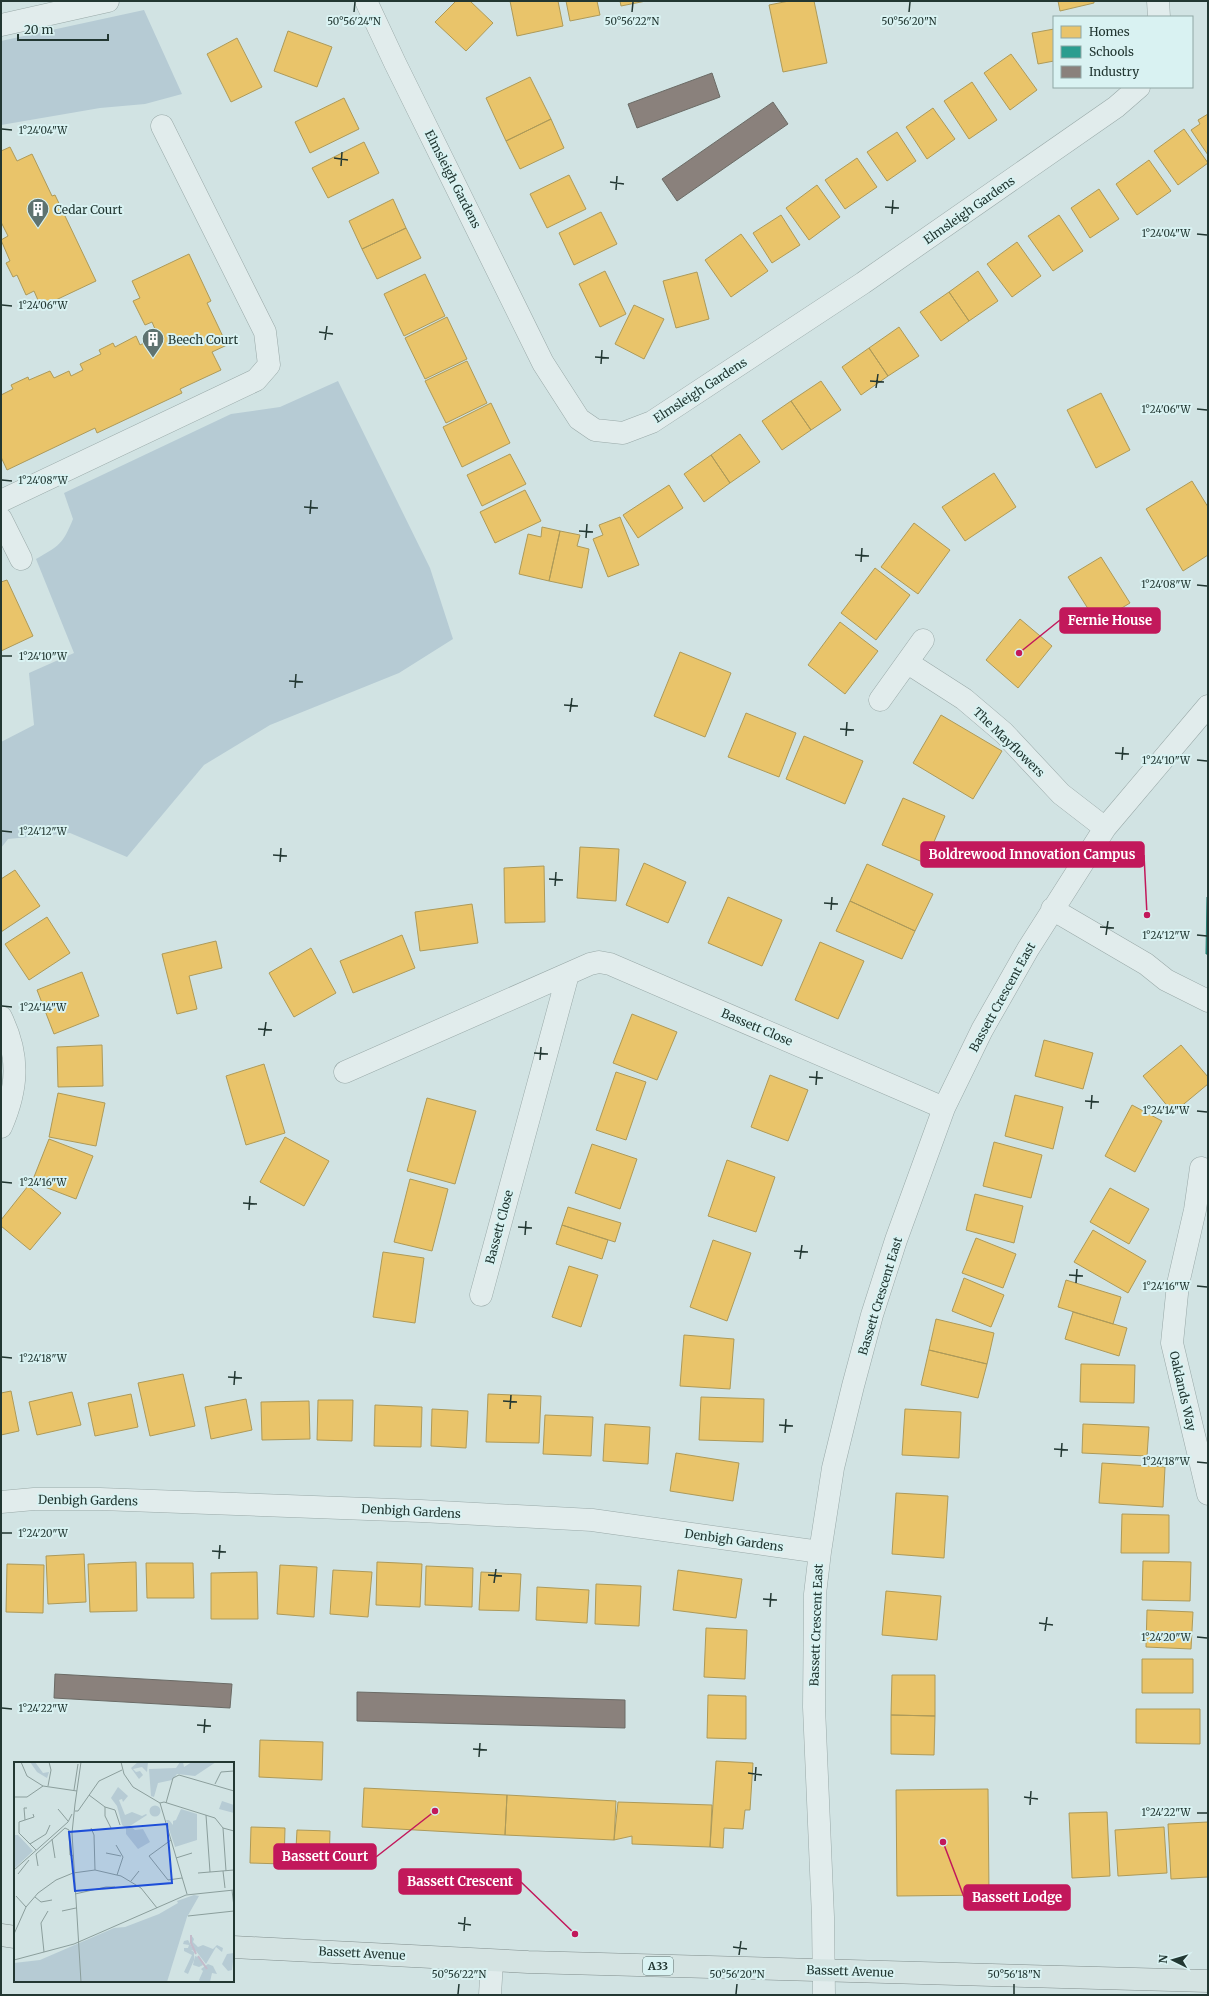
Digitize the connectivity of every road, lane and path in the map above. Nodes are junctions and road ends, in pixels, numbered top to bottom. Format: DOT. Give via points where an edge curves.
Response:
graph roads {
  1 [pos="108,1"];
  2 [pos="366,1"];
  3 [pos="1158,1"];
  4 [pos="1159,16"];
  5 [pos="1,24"];
  6 [pos="1138,88"];
  7 [pos="162,126"];
  8 [pos="1,501"];
  9 [pos="1,520"];
  10 [pos="21,559"];
  11 [pos="923,640"];
  12 [pos="908,662"];
  13 [pos="880,700"];
  14 [pos="1208,706"];
  15 [pos="1105,828"];
  16 [pos="1052,909"];
  17 [pos="568,974"];
  18 [pos="1208,1001"];
  19 [pos="1,1017"];
  20 [pos="345,1072"];
  21 [pos="944,1108"];
  22 [pos="1,1127"];
  23 [pos="1201,1168"];
  24 [pos="481,1295"];
  25 [pos="1208,1494"];
  26 [pos="1,1502"];
  27 [pos="820,1552"];
  28 [pos="234,1946"];
  29 [pos="492,1960"];
  30 [pos="824,1970"];
  31 [pos="1208,1981"];
  32 [pos="490,1995"];
  33 [pos="824,1995"];
  1 -- 5 [label="street"];
  2 -- 6 [label="street, Elmsleigh Gardens" via="543,363 579,419 595,430 623,433 652,422 863,283 1116,107"];
  3 -- 4 [label="street"];
  7 -- 8 [label="street" via="265,332 269,365 256,380"];
  9 -- 10 [label="street"];
  11 -- 12 [label="street"];
  12 -- 13 [label="street"];
  12 -- 15 [label="street, The Mayflowers" via="964,699 1004,733 1061,794"];
  14 -- 15 [label="street, Bassett Crescent East"];
  15 -- 16 [label="street, Bassett Crescent East"];
  16 -- 18 [label="street" via="1146,964 1166,980"];
  16 -- 21 [label="street, Bassett Crescent East" via="982,1030"];
  17 -- 20 [label="street, Bassett Close"];
  17 -- 21 [label="street, Bassett Close" via="590,964 610,964"];
  17 -- 24 [label="street, Bassett Close"];
  19 -- 22 [label="street" via="8,1032 15,1065 11,1103"];
  21 -- 27 [label="street, Bassett Crescent East" via="896,1240 852,1386 833,1468"];
  23 -- 25 [label="street, Oaklands Way" via="1195,1210 1178,1284 1172,1343"];
  26 -- 27 [label="street, Denbigh Gardens" via="100,1499 592,1520"];
  27 -- 30 [label="street, Bassett Crescent East" via="814,1617 814,1707"];
  28 -- 29 [label="main road, Bassett Avenue / A33"];
  29 -- 30 [label="main road, Bassett Avenue / A33"];
  29 -- 32 [label="street"];
  30 -- 31 [label="main road, Bassett Avenue / A33"];
  30 -- 33 [label="street, Bassett Crescent East"];
}
